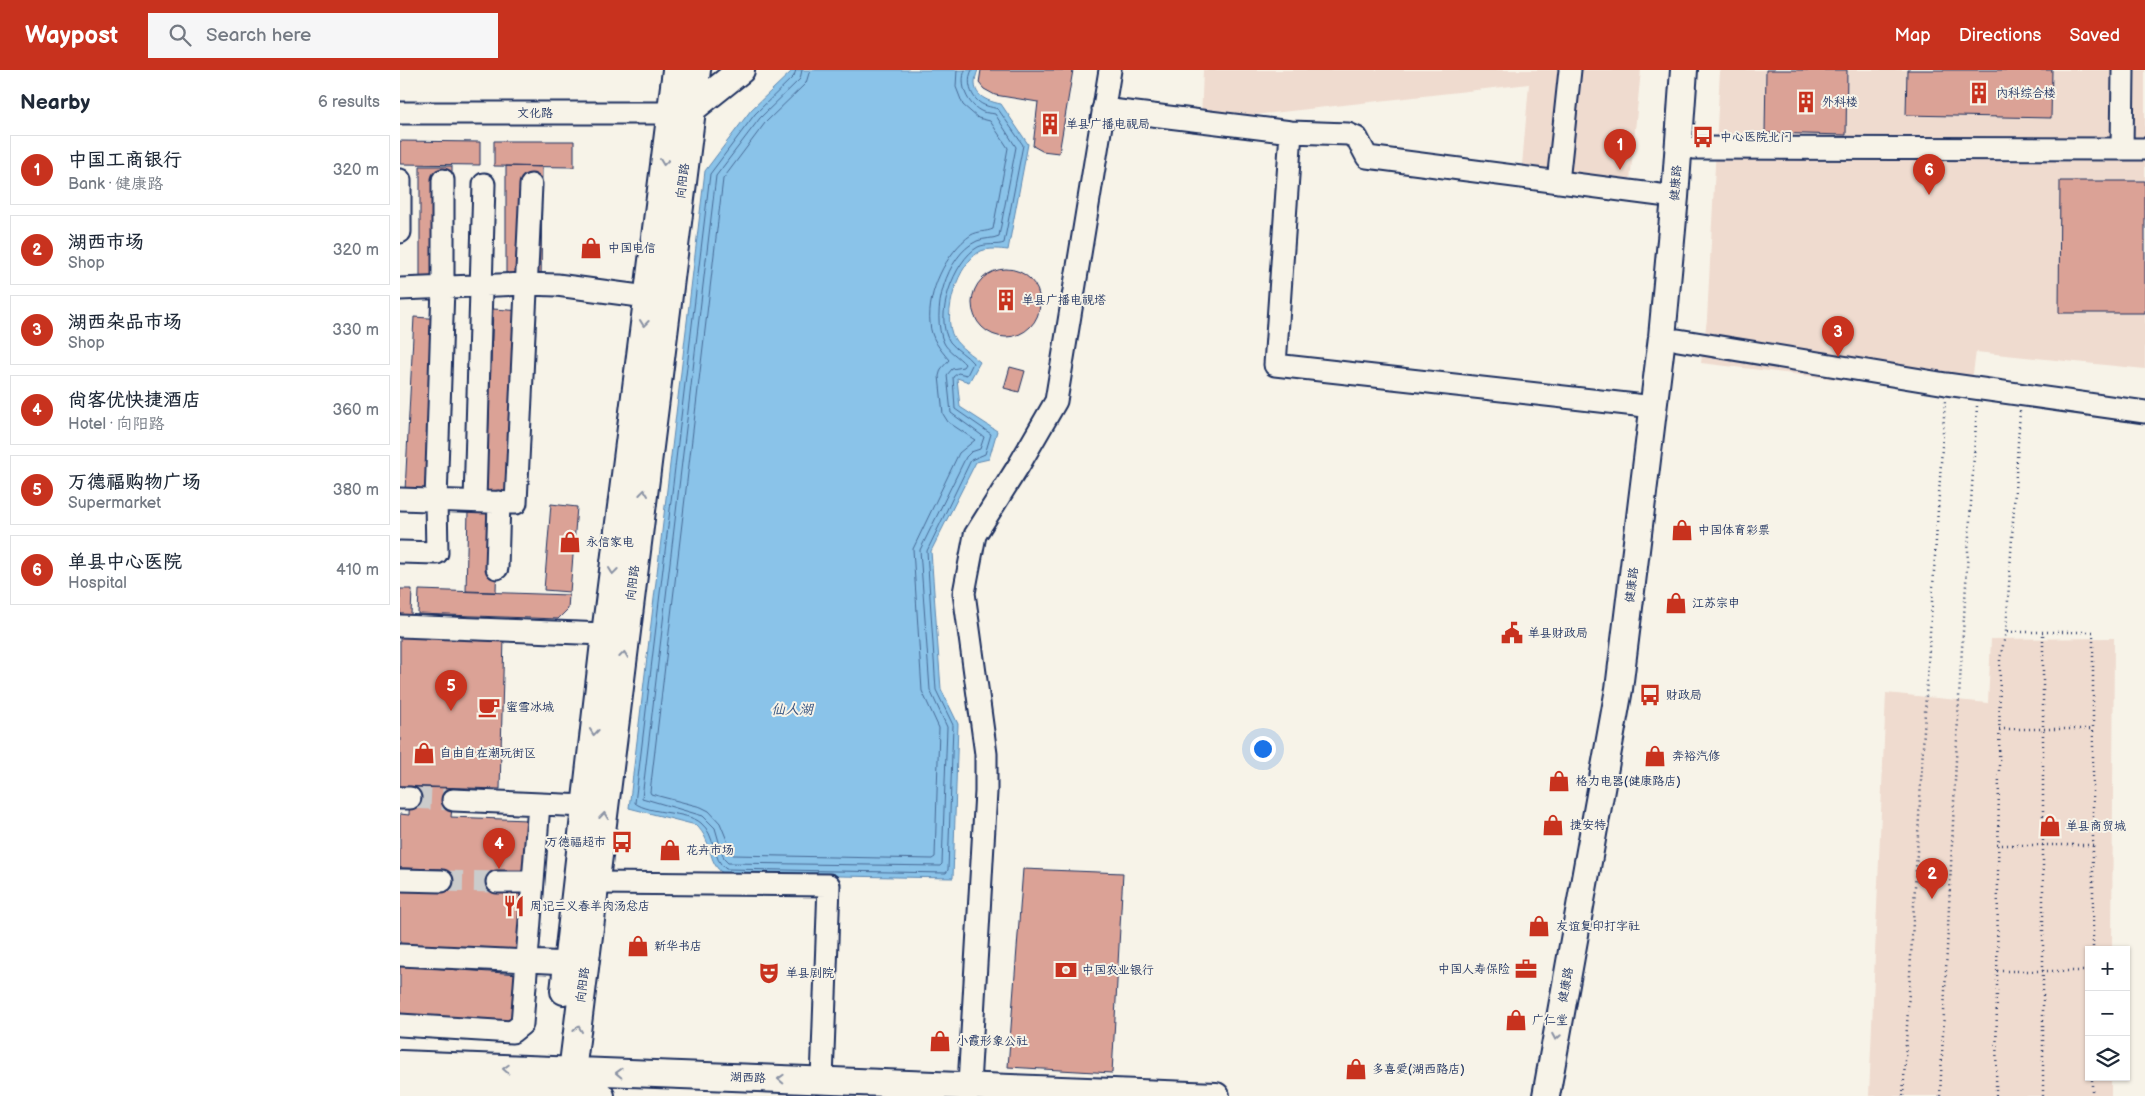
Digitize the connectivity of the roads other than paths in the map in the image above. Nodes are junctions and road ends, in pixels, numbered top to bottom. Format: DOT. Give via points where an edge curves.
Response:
graph roads {
  1 [pos="676,70"];
  2 [pos="697,70"];
  3 [pos="741,70"];
  4 [pos="1110,70"];
  5 [pos="1570,70"];
  6 [pos="1684,70"];
  7 [pos="1700,70"];
  8 [pos="2124,70"];
  9 [pos="1103,110"];
  10 [pos="681,111"];
  11 [pos="400,113"];
  12 [pos="1292,132"];
  13 [pos="1694,148"];
  14 [pos="2122,149"];
  15 [pos="2145,149"];
  16 [pos="400,180"];
  17 [pos="443,180"];
  18 [pos="1558,182"];
  19 [pos="484,184"];
  20 [pos="531,185"];
  21 [pos="1675,197"];
  22 [pos="400,232"];
  23 [pos="525,284"];
  24 [pos="480,286"];
  25 [pos="443,288"];
  26 [pos="400,289"];
  27 [pos="647,298"];
  28 [pos="1678,340"];
  29 [pos="1654,407"];
  30 [pos="2145,412"];
  31 [pos="400,499"];
  32 [pos="436,500"];
  33 [pos="475,501"];
  34 [pos="499,502"];
  35 [pos="400,552"];
  36 [pos="497,568"];
  37 [pos="400,626"];
  38 [pos="605,634"];
  39 [pos="453,800"];
  40 [pos="539,804"];
  41 [pos="586,806"];
  42 [pos="400,880"];
  43 [pos="442,881"];
  44 [pos="496,882"];
  45 [pos="533,882"];
  46 [pos="596,883"];
  47 [pos="400,956"];
  48 [pos="527,961"];
  49 [pos="568,963"];
  50 [pos="400,1025"];
  51 [pos="400,1064"];
  52 [pos="822,1080"];
  53 [pos="968,1085"];
  54 [pos="400,1086"];
  55 [pos="562,1090"];
  56 [pos="600,1096"];
  57 [pos="1216,1096"];
  58 [pos="1546,1096"];
  59 [pos="1564,1096"];
  1 -- 10 [label="main road, 向阳路"];
  2 -- 10 [label="main road, 向阳路"];
  3 -- 10 [label="main road"];
  4 -- 9 [label="street"];
  5 -- 18 [label="street"];
  6 -- 21 [label="main road, 健康路"];
  7 -- 13 [label="main road, 健康路"];
  8 -- 14 [label="street"];
  9 -- 12 [label="street"];
  9 -- 53 [label="street" via="1056,401 975,535 964,593 986,754"];
  10 -- 11 [label="street, 文化路"];
  10 -- 27 [label="main road, 向阳路, one-way"];
  46 -- 10 [label="main road, 向阳路, one-way"];
  12 -- 18 [label="street" via="1348,134 1357,138 1367,157"];
  12 -- 29 [label="street" via="1275,366"];
  13 -- 14 [label="street"];
  13 -- 28 [label="main road, 健康路"];
  14 -- 15 [label="street"];
  16 -- 22 [label="street"];
  17 -- 25 [label="street"];
  18 -- 21 [label="street"];
  19 -- 24 [label="street"];
  20 -- 23 [label="street"];
  21 -- 29 [label="main road, 健康路"];
  23 -- 24 [label="street"];
  23 -- 27 [label="street"];
  23 -- 34 [label="street" via="516,503"];
  24 -- 25 [label="street"];
  24 -- 33 [label="street"];
  25 -- 26 [label="street"];
  25 -- 32 [label="street"];
  27 -- 38 [label="main road, 向阳路, one-way"];
  28 -- 30 [label="street" via="1978,389"];
  28 -- 59 [label="main road, 健康路" via="1635,689"];
  29 -- 58 [label="main road, 健康路, one-way" via="1619,688"];
  31 -- 32 [label="street"];
  32 -- 33 [label="street"];
  32 -- 35 [label="street" via="437,553"];
  33 -- 34 [label="street"];
  34 -- 36 [label="street"];
  37 -- 38 [label="street"];
  38 -- 41 [label="main road, 向阳路, one-way"];
  39 -- 40 [label="street"];
  40 -- 41 [label="street"];
  40 -- 45 [label="street"];
  41 -- 49 [label="main road, 向阳路"];
  42 -- 43 [label="street"];
  44 -- 45 [label="street"];
  45 -- 48 [label="street"];
  46 -- 52 [label="street" via="829,885"];
  55 -- 46 [label="main road, 向阳路, one-way"];
  47 -- 48 [label="street"];
  48 -- 49 [label="street"];
  48 -- 50 [label="street" via="522,1024 512,1032"];
  49 -- 55 [label="main road, 向阳路"];
  55 -- 51 [label="main road, 湖西路, one-way"];
  52 -- 53 [label="main road, 湖西路"];
  52 -- 55 [label="main road, 湖西路, one-way"];
  53 -- 57 [label="main road, 湖西路"];
  54 -- 55 [label="main road, 湖西路"];
  55 -- 56 [label="main road, 湖西路"];
}
